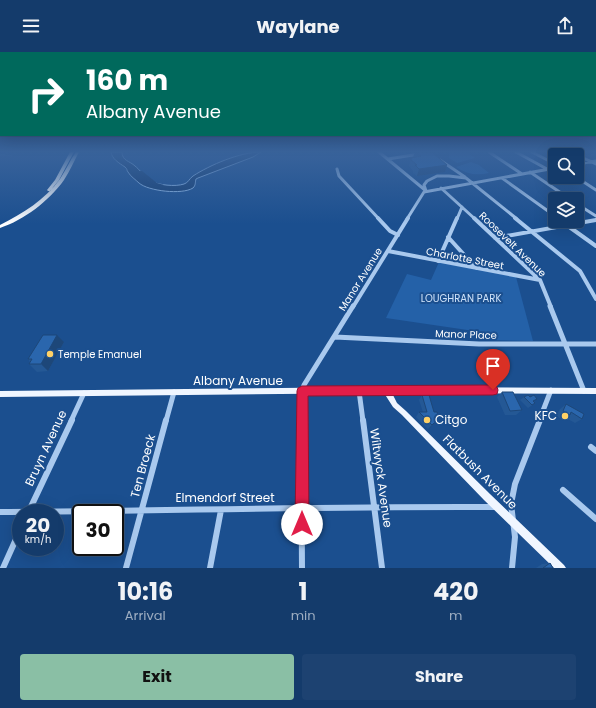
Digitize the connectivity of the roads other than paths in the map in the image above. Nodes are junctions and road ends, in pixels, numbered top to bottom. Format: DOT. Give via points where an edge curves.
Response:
graph roads {
  1 [pos="58,176"];
  2 [pos="64,176"];
  3 [pos="339,176"];
  4 [pos="408,176"];
  5 [pos="442,176"];
  6 [pos="454,176"];
  7 [pos="464,176"];
  8 [pos="512,176"];
  9 [pos="536,176"];
  10 [pos="466,178"];
  11 [pos="502,178"];
  12 [pos="584,182"];
  13 [pos="472,183"];
  14 [pos="441,188"];
  15 [pos="596,190"];
  16 [pos="426,191"];
  17 [pos="560,192"];
  18 [pos="462,207"];
  19 [pos="584,208"];
  20 [pos="548,211"];
  21 [pos="596,216"];
  22 [pos="596,220"];
  23 [pos="584,222"];
  24 [pos="0,224"];
  25 [pos="0,227"];
  26 [pos="549,228"];
  27 [pos="570,228"];
  28 [pos="532,231"];
  29 [pos="398,235"];
  30 [pos="448,237"];
  31 [pos="495,238"];
  32 [pos="596,246"];
  33 [pos="388,251"];
  34 [pos="438,260"];
  35 [pos="476,268"];
  36 [pos="540,280"];
  37 [pos="595,297"];
  38 [pos="335,337"];
  39 [pos="566,344"];
  40 [pos="596,344"];
  41 [pos="386,390"];
  42 [pos="551,390"];
  43 [pos="302,391"];
  44 [pos="359,391"];
  45 [pos="584,391"];
  46 [pos="596,391"];
  47 [pos="174,392"];
  48 [pos="84,393"];
  49 [pos="1,396"];
  50 [pos="563,490"];
  51 [pos="32,504"];
  52 [pos="373,506"];
  53 [pos="498,507"];
  54 [pos="302,509"];
  55 [pos="142,510"];
  56 [pos="221,510"];
  57 [pos="64,511"];
  58 [pos="0,512"];
  59 [pos="12,512"];
  60 [pos="596,519"];
  61 [pos="513,522"];
  62 [pos="12,548"];
  63 [pos="3,568"];
  64 [pos="126,568"];
  65 [pos="210,568"];
  66 [pos="302,568"];
  67 [pos="382,568"];
  68 [pos="512,568"];
  69 [pos="561,568"];
  1 -- 24 [label="highway" via="48,190 28,208"];
  2 -- 25 [label="highway" via="51,194"];
  3 -- 29 [label="street" via="390,231"];
  4 -- 16 [label="street"];
  5 -- 16 [label="street, Manor Avenue" via="426,182"];
  6 -- 10 [label="street, Manor Avenue"];
  7 -- 10 [label="street"];
  8 -- 11 [label="street"];
  9 -- 17 [label="street"];
  10 -- 13 [label="street"];
  11 -- 13 [label="street"];
  11 -- 20 [label="street"];
  12 -- 15 [label="street"];
  13 -- 14 [label="street"];
  13 -- 28 [label="street"];
  14 -- 16 [label="street"];
  14 -- 18 [label="street, Roosevelt Avenue"];
  16 -- 29 [label="street, Manor Avenue"];
  18 -- 30 [label="street"];
  18 -- 31 [label="street, Roosevelt Avenue"];
  19 -- 21 [label="street"];
  22 -- 23 [label="street"];
  26 -- 28 [label="street"];
  27 -- 32 [label="street"];
  28 -- 31 [label="street"];
  28 -- 37 [label="street" via="580,271"];
  29 -- 33 [label="street, Manor Avenue"];
  30 -- 34 [label="street"];
  30 -- 35 [label="street"];
  31 -- 36 [label="street, Roosevelt Avenue"];
  33 -- 34 [label="street, Charlotte Street"];
  33 -- 38 [label="street, Manor Avenue"];
  34 -- 35 [label="street, Charlotte Street"];
  35 -- 36 [label="street, Charlotte Street"];
  36 -- 39 [label="street, Roosevelt Avenue"];
  38 -- 39 [label="street, Manor Place" via="479,344"];
  38 -- 43 [label="street, Manor Avenue"];
  39 -- 40 [label="street, Manor Place"];
  39 -- 45 [label="street, Roosevelt Avenue"];
  41 -- 42 [label="main road, Albany Avenue"];
  41 -- 44 [label="main road, Albany Avenue"];
  41 -- 53 [label="main road, Flatbush Avenue" via="395,405"];
  42 -- 45 [label="main road, Albany Avenue"];
  42 -- 61 [label="street" via="515,484"];
  43 -- 44 [label="main road, Albany Avenue"];
  43 -- 47 [label="main road, Albany Avenue"];
  43 -- 54 [label="street"];
  44 -- 52 [label="street, Wiltwyck Avenue"];
  45 -- 46 [label="main road, Albany Avenue"];
  47 -- 48 [label="main road, Albany Avenue"];
  47 -- 55 [label="street, Ten Broeck"];
  48 -- 49 [label="main road, Albany Avenue"];
  48 -- 51 [label="street, Bruyn Avenue"];
  50 -- 60 [label="street"];
  52 -- 53 [label="street, Elmendorf Street"];
  52 -- 54 [label="street, Elmendorf Street"];
  52 -- 67 [label="street, Wiltwyck Avenue"];
  53 -- 61 [label="main road, Flatbush Avenue"];
  54 -- 56 [label="street, Elmendorf Street"];
  54 -- 66 [label="street"];
  55 -- 56 [label="street, Elmendorf Street"];
  55 -- 57 [label="street, Elmendorf Street"];
  55 -- 64 [label="street, Ten Broeck"];
  56 -- 65 [label="street"];
  58 -- 59 [label="street, Elmendorf Street"];
  61 -- 68 [label="street"];
  61 -- 69 [label="main road, Flatbush Avenue"];
  62 -- 63 [label="street"];
}
